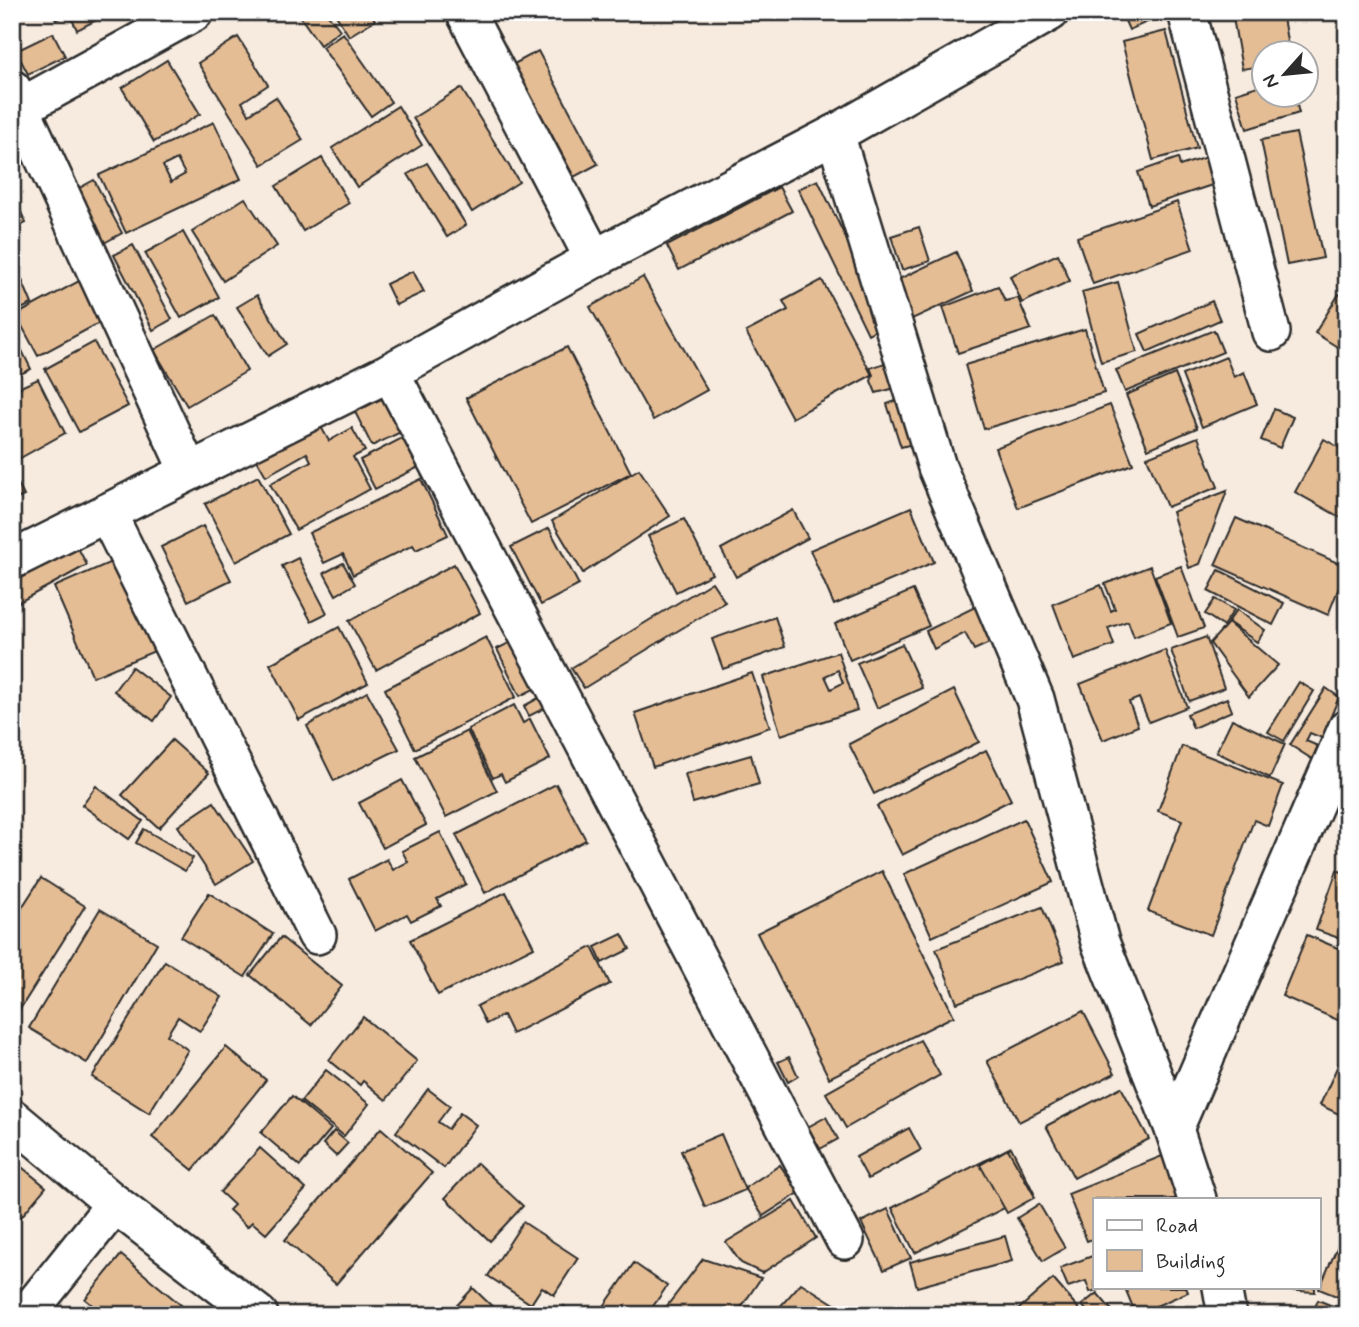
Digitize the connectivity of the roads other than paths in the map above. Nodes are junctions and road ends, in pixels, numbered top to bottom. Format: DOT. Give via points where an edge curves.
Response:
graph roads {
  1 [pos="194,12"];
  2 [pos="465,12"];
  3 [pos="1050,12"];
  4 [pos="1187,12"];
  5 [pos="16,98"];
  6 [pos="835,134"];
  7 [pos="594,259"];
  8 [pos="1271,332"];
  9 [pos="390,372"];
  10 [pos="188,470"];
  11 [pos="107,513"];
  12 [pos="12,559"];
  13 [pos="1347,729"];
  14 [pos="317,935"];
  15 [pos="12,1118"];
  16 [pos="1174,1129"];
  17 [pos="1197,1198"];
  18 [pos="115,1204"];
  19 [pos="845,1240"];
  20 [pos="1222,1288"];
  21 [pos="26,1315"];
  22 [pos="260,1315"];
  23 [pos="1227,1315"];
  1 -- 5 [label="street"];
  2 -- 7 [label="street"];
  3 -- 6 [label="street"];
  4 -- 8 [label="street"];
  5 -- 10 [label="street"];
  6 -- 7 [label="street"];
  6 -- 16 [label="street" via="937,467 1035,699 1100,942"];
  7 -- 9 [label="street"];
  9 -- 10 [label="street"];
  9 -- 19 [label="street"];
  10 -- 11 [label="street"];
  11 -- 12 [label="street"];
  11 -- 14 [label="street"];
  13 -- 16 [label="street"];
  15 -- 18 [label="street"];
  16 -- 17 [label="street"];
  18 -- 21 [label="street"];
  18 -- 22 [label="street"];
  20 -- 23 [label="street"];
}
